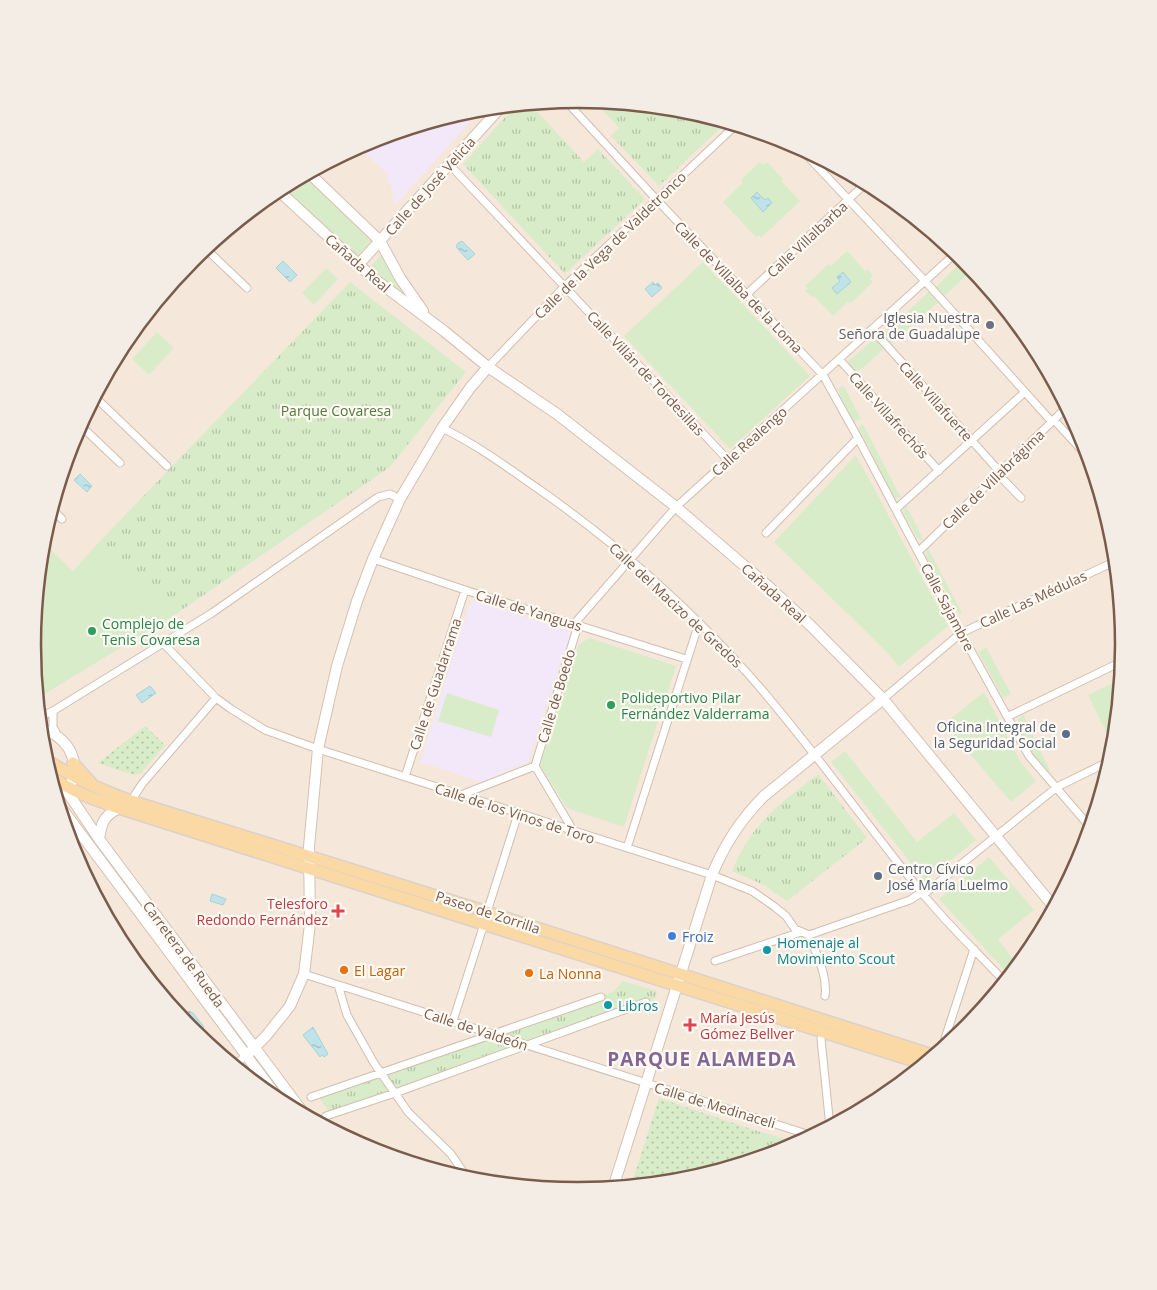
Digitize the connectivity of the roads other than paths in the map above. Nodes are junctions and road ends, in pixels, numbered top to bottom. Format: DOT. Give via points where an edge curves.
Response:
graph roads {
  1 [pos="572,108"];
  2 [pos="494,114"];
  3 [pos="731,130"];
  4 [pos="812,161"];
  5 [pos="449,164"];
  6 [pos="314,178"];
  7 [pos="861,188"];
  8 [pos="284,196"];
  9 [pos="656,199"];
  10 [pos="848,200"];
  11 [pos="380,241"];
  12 [pos="211,254"];
  13 [pos="951,258"];
  14 [pos="358,265"];
  15 [pos="925,281"];
  16 [pos="565,286"];
  17 [pos="247,288"];
  18 [pos="746,294"];
  19 [pos="872,330"];
  20 [pos="444,331"];
  21 [pos="840,359"];
  22 [pos="488,367"];
  23 [pos="822,374"];
  24 [pos="1025,392"];
  25 [pos="100,402"];
  26 [pos="1062,412"];
  27 [pos="1053,421"];
  28 [pos="442,428"];
  29 [pos="86,431"];
  30 [pos="858,438"];
  31 [pos="972,441"];
  32 [pos="1078,446"];
  33 [pos="728,460"];
  34 [pos="120,463"];
  35 [pos="167,466"];
  36 [pos="939,471"];
  37 [pos="999,473"];
  38 [pos="1021,498"];
  39 [pos="400,499"];
  40 [pos="676,507"];
  41 [pos="896,509"];
  42 [pos="58,515"];
  43 [pos="62,519"];
  44 [pos="766,533"];
  45 [pos="918,552"];
  46 [pos="373,559"];
  47 [pos="631,560"];
  48 [pos="1109,563"];
  49 [pos="465,590"];
  50 [pos="576,624"];
  51 [pos="699,624"];
  52 [pos="962,633"];
  53 [pos="163,643"];
  54 [pos="686,659"];
  55 [pos="1115,665"];
  56 [pos="216,698"];
  57 [pos="883,699"];
  58 [pos="53,711"];
  59 [pos="46,714"];
  60 [pos="1008,716"];
  61 [pos="49,732"];
  62 [pos="58,736"];
  63 [pos="318,749"];
  64 [pos="815,755"];
  65 [pos="74,763"];
  66 [pos="1101,765"];
  67 [pos="535,766"];
  68 [pos="57,773"];
  69 [pos="405,777"];
  70 [pos="59,781"];
  71 [pos="69,786"];
  72 [pos="1058,787"];
  73 [pos="62,790"];
  74 [pos="100,790"];
  75 [pos="461,796"];
  76 [pos="131,801"];
  77 [pos="119,808"];
  78 [pos="518,814"];
  79 [pos="71,821"];
  80 [pos="1086,821"];
  81 [pos="574,832"];
  82 [pos="995,837"];
  83 [pos="99,839"];
  84 [pos="627,848"];
  85 [pos="309,856"];
  86 [pos="309,869"];
  87 [pos="712,875"];
  88 [pos="922,894"];
  89 [pos="1050,902"];
  90 [pos="487,912"];
  91 [pos="484,924"];
  92 [pos="798,930"];
  93 [pos="809,935"];
  94 [pos="974,949"];
  95 [pos="715,961"];
  96 [pos="304,974"];
  97 [pos="1000,978"];
  98 [pos="680,980"];
  99 [pos="338,985"];
  100 [pos="825,996"];
  101 [pos="601,997"];
  102 [pos="646,1002"];
  103 [pos="453,1021"];
  104 [pos="493,1034"];
  105 [pos="946,1037"];
  106 [pos="821,1038"];
  107 [pos="526,1045"];
  108 [pos="254,1049"];
  109 [pos="927,1054"];
  110 [pos="246,1056"];
  111 [pos="239,1061"];
  112 [pos="917,1062"];
  113 [pos="381,1073"];
  114 [pos="265,1081"];
  115 [pos="646,1084"];
  116 [pos="395,1093"];
  117 [pos="311,1097"];
  118 [pos="293,1100"];
  119 [pos="326,1116"];
  120 [pos="829,1120"];
  121 [pos="802,1133"];
  122 [pos="461,1169"];
  123 [pos="615,1181"];
  1 -- 9 [label="street, Calle de Villalba de la Loma"];
  2 -- 5 [label="street, Calle de José Velicia"];
  3 -- 9 [label="street, Calle de la Vega de Valdetronco"];
  4 -- 10 [label="street"];
  5 -- 11 [label="street, Calle de José Velicia"];
  5 -- 16 [label="street, Calle Villán de Tordesillas"];
  6 -- 11 [label="street, Cañada Real"];
  7 -- 10 [label="street, Calle Villalbarba"];
  8 -- 14 [label="street, Cañada Real"];
  9 -- 16 [label="street, Calle de la Vega de Valdetronco"];
  9 -- 18 [label="street, Calle de Villalba de la Loma"];
  10 -- 15 [label="street"];
  10 -- 18 [label="street, Calle Villalbarba"];
  11 -- 14 [label="street, Calle de José Velicia"];
  11 -- 20 [label="street, Cañada Real" via="419,307"];
  12 -- 17 [label="street"];
  13 -- 15 [label="street, Calle Realengo"];
  14 -- 20 [label="street, Cañada Real"];
  15 -- 19 [label="street, Calle Realengo"];
  15 -- 24 [label="street"];
  16 -- 22 [label="street, Calle de la Vega de Valdetronco"];
  16 -- 33 [label="street, Calle Villán de Tordesillas"];
  18 -- 23 [label="street, Calle de Villalba de la Loma"];
  19 -- 21 [label="street, Calle Realengo"];
  19 -- 31 [label="street, Calle Villafuerte"];
  20 -- 22 [label="street, Cañada Real"];
  21 -- 23 [label="street, Calle Realengo"];
  21 -- 36 [label="street, Calle Villafrechós"];
  22 -- 28 [label="street"];
  22 -- 40 [label="street, Cañada Real" via="556,414"];
  23 -- 30 [label="street, Calle Sajambre"];
  23 -- 33 [label="street, Calle Realengo"];
  24 -- 27 [label="street"];
  24 -- 31 [label="street"];
  25 -- 35 [label="street"];
  26 -- 27 [label="street, Calle de Villabrágima"];
  27 -- 32 [label="street"];
  27 -- 37 [label="street, Calle de Villabrágima"];
  28 -- 39 [label="street"];
  28 -- 47 [label="street, Calle del Macizo de Gredos" via="551,498"];
  29 -- 34 [label="street"];
  30 -- 41 [label="street, Calle Sajambre"];
  30 -- 44 [label="street"];
  31 -- 36 [label="street"];
  31 -- 37 [label="street, Calle Villafuerte"];
  33 -- 40 [label="street, Calle Realengo"];
  36 -- 41 [label="street"];
  37 -- 38 [label="street, Calle Villafuerte"];
  37 -- 45 [label="street, Calle de Villabrágima"];
  39 -- 46 [label="street"];
  39 -- 53 [label="street" via="390,494 378,497 212,613"];
  40 -- 47 [label="street, Calle de Boedo"];
  40 -- 57 [label="street, Cañada Real" via="776,593"];
  41 -- 45 [label="street, Calle Sajambre"];
  42 -- 43 [label="street"];
  45 -- 52 [label="street, Calle Sajambre"];
  46 -- 49 [label="street, Calle de Yanguas"];
  46 -- 63 [label="street" via="337,666"];
  47 -- 50 [label="street, Calle de Boedo"];
  47 -- 51 [label="street, Calle del Macizo de Gredos"];
  48 -- 52 [label="street, Calle Las Médulas"];
  49 -- 50 [label="street, Calle de Yanguas"];
  49 -- 69 [label="street, Calle de Guadarrama"];
  50 -- 54 [label="street, Calle de Yanguas"];
  50 -- 67 [label="street, Calle de Boedo"];
  51 -- 54 [label="street"];
  51 -- 64 [label="street, Calle del Macizo de Gredos" via="748,673"];
  52 -- 57 [label="street, Calle Las Médulas"];
  52 -- 60 [label="street, Calle Sajambre"];
  53 -- 56 [label="street, Calle de los Vinos de Toro"];
  53 -- 58 [label="street"];
  54 -- 84 [label="street"];
  55 -- 60 [label="street"];
  56 -- 63 [label="street, Calle de los Vinos de Toro" via="265,730"];
  56 -- 76 [label="street"];
  57 -- 64 [label="street"];
  57 -- 82 [label="street, Cañada Real"];
  58 -- 59 [label="street"];
  58 -- 62 [label="street" via="53,728"];
  60 -- 72 [label="street, Calle Sajambre" via="1029,756"];
  61 -- 62 [label="street"];
  62 -- 65 [label="street" via="69,749"];
  63 -- 69 [label="street, Calle de los Vinos de Toro"];
  63 -- 85 [label="street"];
  64 -- 87 [label="street" via="748,812 729,840"];
  64 -- 88 [label="street, Calle del Macizo de Gredos"];
  65 -- 71 [label="street"];
  65 -- 74 [label="main road"];
  66 -- 72 [label="street"];
  67 -- 75 [label="street"];
  67 -- 81 [label="street"];
  68 -- 71 [label="main road, Paseo de Zorrilla"];
  69 -- 75 [label="street, Calle de los Vinos de Toro"];
  70 -- 71 [label="main road, Paseo de Zorrilla"];
  71 -- 73 [label="street"];
  71 -- 74 [label="main road, Paseo de Zorrilla"];
  71 -- 77 [label="main road, Paseo de Zorrilla" via="82,795"];
  71 -- 83 [label="street, Carretera de Rueda"];
  72 -- 80 [label="street, Calle Sajambre"];
  72 -- 82 [label="street"];
  74 -- 76 [label="main road, Paseo de Zorrilla"];
  75 -- 78 [label="street, Calle de los Vinos de Toro"];
  76 -- 85 [label="main road, Paseo de Zorrilla"];
  77 -- 83 [label="street" via="102,821"];
  77 -- 86 [label="main road, Paseo de Zorrilla"];
  78 -- 81 [label="street, Calle de los Vinos de Toro"];
  78 -- 90 [label="street"];
  79 -- 110 [label="street, Carretera de Rueda"];
  81 -- 84 [label="street, Calle de los Vinos de Toro"];
  82 -- 88 [label="street"];
  82 -- 89 [label="street, Cañada Real"];
  83 -- 108 [label="street, Carretera de Rueda"];
  84 -- 87 [label="street, Calle de los Vinos de Toro"];
  85 -- 86 [label="street"];
  85 -- 90 [label="main road, Paseo de Zorrilla"];
  86 -- 91 [label="main road, Paseo de Zorrilla"];
  86 -- 96 [label="street" via="310,924"];
  87 -- 92 [label="street, Calle de los Vinos de Toro" via="752,891 786,916"];
  87 -- 98 [label="street"];
  88 -- 93 [label="street"];
  88 -- 94 [label="street, Calle del Macizo de Gredos"];
  90 -- 98 [label="main road, Paseo de Zorrilla"];
  91 -- 98 [label="main road, Paseo de Zorrilla"];
  91 -- 103 [label="street"];
  92 -- 93 [label="street"];
  92 -- 95 [label="street"];
  93 -- 100 [label="street" via="821,967"];
  94 -- 97 [label="street, Calle del Macizo de Gredos"];
  94 -- 105 [label="street"];
  96 -- 99 [label="street, Calle de Valdeón"];
  96 -- 108 [label="street" via="290,1006"];
  98 -- 109 [label="main road, Paseo de Zorrilla"];
  98 -- 112 [label="main road, Paseo de Zorrilla"];
  98 -- 115 [label="street"];
  99 -- 103 [label="street, Calle de Valdeón"];
  99 -- 113 [label="street" via="347,1016"];
  101 -- 104 [label="street"];
  102 -- 107 [label="street"];
  103 -- 104 [label="street, Calle de Valdeón"];
  104 -- 107 [label="street, Calle de Valdeón"];
  104 -- 113 [label="street"];
  106 -- 120 [label="street"];
  107 -- 115 [label="street, Calle de Valdeón"];
  107 -- 116 [label="street"];
  108 -- 110 [label="street"];
  108 -- 118 [label="street, Carretera de Rueda"];
  110 -- 111 [label="street"];
  110 -- 114 [label="street, Carretera de Rueda"];
  113 -- 116 [label="street"];
  113 -- 117 [label="street"];
  115 -- 121 [label="street, Calle de Medinaceli"];
  115 -- 123 [label="street"];
  116 -- 119 [label="street"];
  116 -- 122 [label="street" via="408,1112"];
}
